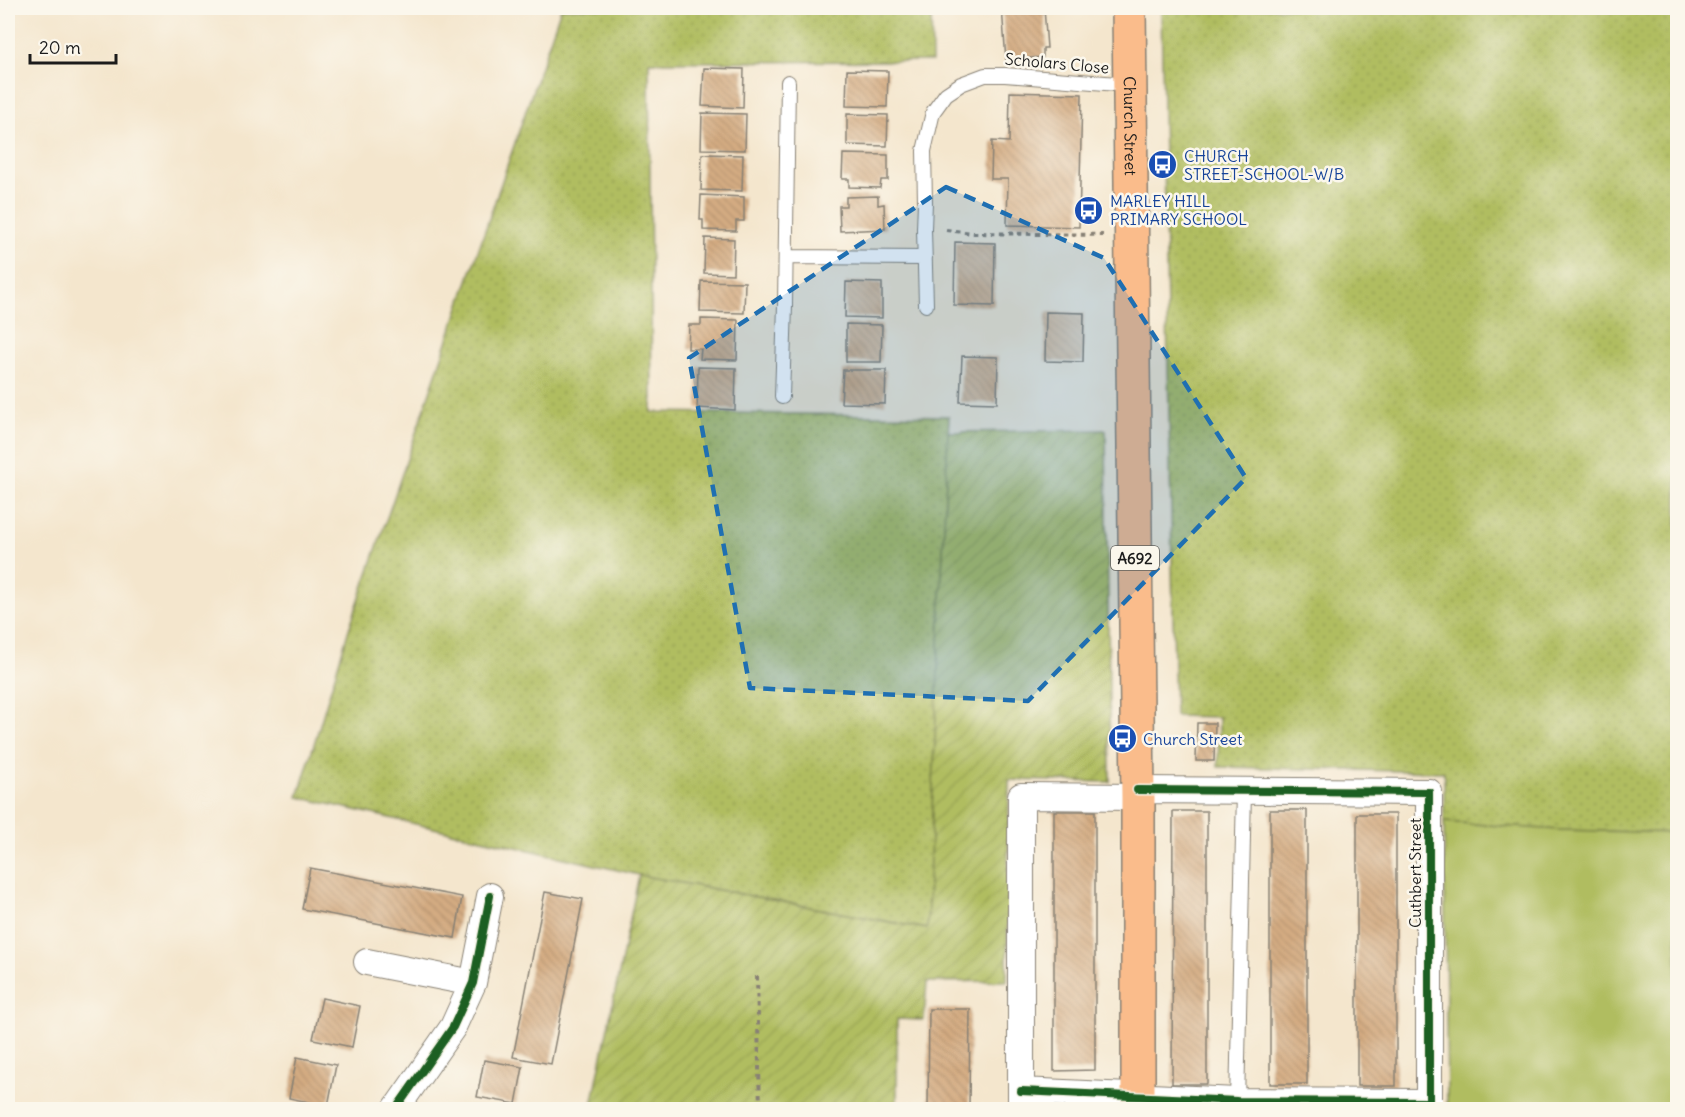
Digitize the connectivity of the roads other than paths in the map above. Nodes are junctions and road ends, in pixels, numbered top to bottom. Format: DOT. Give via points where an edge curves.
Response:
graph roads {
  1 [pos="1129,8"];
  2 [pos="788,82"];
  3 [pos="1130,85"];
  4 [pos="786,257"];
  5 [pos="925,258"];
  6 [pos="926,305"];
  7 [pos="782,397"];
  8 [pos="1244,791"];
  9 [pos="1137,794"];
  10 [pos="490,896"];
  11 [pos="367,962"];
  12 [pos="473,983"];
  13 [pos="1021,1100"];
  14 [pos="1137,1103"];
  15 [pos="1237,1105"];
  16 [pos="1429,1106"];
  17 [pos="395,1110"];
  1 -- 3 [label="highway, Church Street / A692"];
  2 -- 4 [label="lane"];
  3 -- 5 [label="lane, Scholars Close" via="985,75 946,94 933,112 924,151"];
  3 -- 9 [label="highway, Church Street / A692"];
  4 -- 5 [label="lane"];
  4 -- 7 [label="lane"];
  5 -- 6 [label="lane, Scholars Close"];
  8 -- 9 [label="street, Cuthbert Street"];
  8 -- 15 [label="lane"];
  8 -- 16 [label="street, Cuthbert Street" via="1429,792"];
  9 -- 13 [label="street, Cuthbert Street" via="1021,796"];
  9 -- 14 [label="highway, Church Street / A692"];
  10 -- 12 [label="street"];
  11 -- 12 [label="street"];
  12 -- 17 [label="street" via="453,1027"];
  13 -- 14 [label="street, Cuthbert Street"];
  14 -- 15 [label="street, Cuthbert Street"];
  15 -- 16 [label="street, Cuthbert Street"];
}
